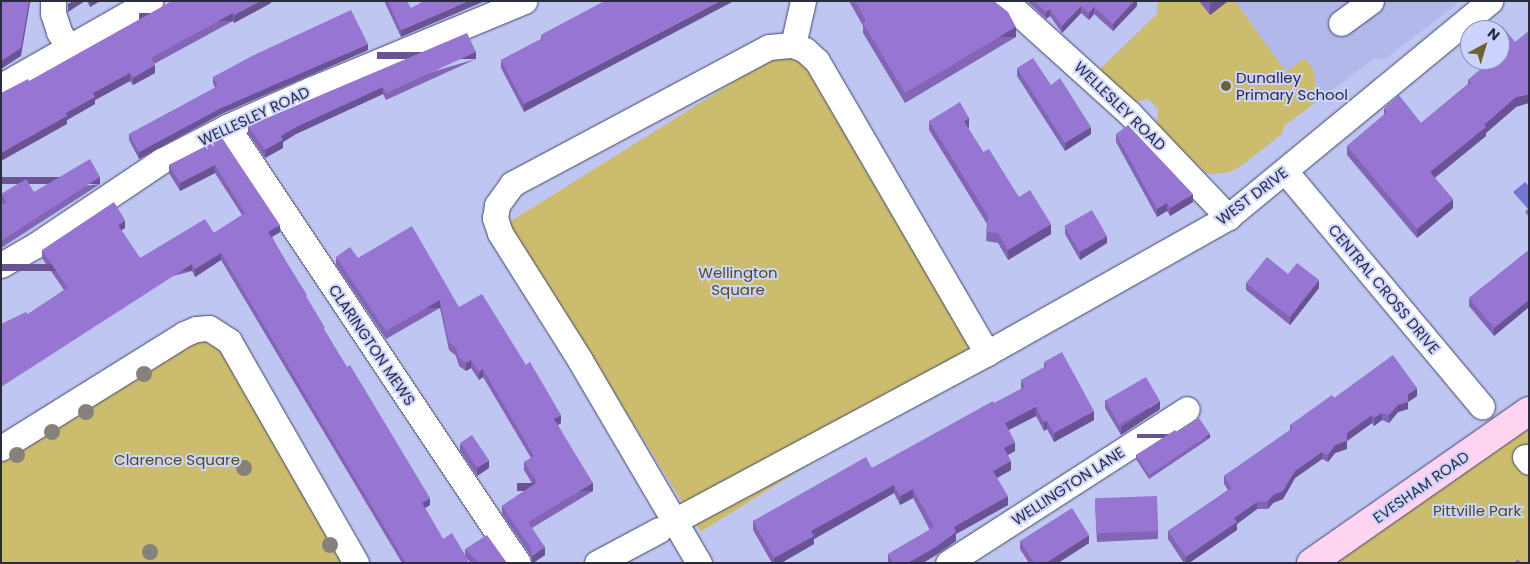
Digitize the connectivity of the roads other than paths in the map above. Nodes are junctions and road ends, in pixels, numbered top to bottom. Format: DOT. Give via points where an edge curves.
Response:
graph roads {
  1 [pos="53,1"];
  2 [pos="150,1"];
  3 [pos="524,1"];
  4 [pos="803,1"];
  5 [pos="1005,1"];
  6 [pos="1371,1"];
  7 [pos="1488,2"];
  8 [pos="1341,23"];
  9 [pos="793,45"];
  10 [pos="68,46"];
  11 [pos="1,86"];
  12 [pos="227,127"];
  13 [pos="1285,171"];
  14 [pos="1228,217"];
  15 [pos="1,265"];
  16 [pos="987,353"];
  17 [pos="1482,407"];
  18 [pos="1187,409"];
  19 [pos="1529,411"];
  20 [pos="1,448"];
  21 [pos="666,525"];
  22 [pos="356,563"];
  23 [pos="518,563"];
  24 [pos="597,563"];
  25 [pos="699,563"];
  26 [pos="948,563"];
  27 [pos="1311,563"];
  1 -- 10 [label="street" via="59,32"];
  2 -- 10 [label="street"];
  3 -- 12 [label="street, WELLESLEY ROAD" via="312,88"];
  4 -- 9 [label="street"];
  5 -- 14 [label="street, WELLESLEY ROAD" via="1129,113"];
  6 -- 8 [label="street"];
  7 -- 13 [label="street, WEST DRIVE"];
  9 -- 16 [label="street" via="805,50 816,61"];
  9 -- 21 [label="street" via="769,48 512,184 498,205 495,218 500,233 580,360"];
  10 -- 11 [label="street"];
  12 -- 15 [label="street, WELLESLEY ROAD" via="161,161"];
  12 -- 23 [label="street, CLARINGTON MEWS"];
  13 -- 14 [label="street, WEST DRIVE"];
  13 -- 17 [label="street, CENTRAL CROSS DRIVE"];
  14 -- 16 [label="street, WEST DRIVE"];
  16 -- 21 [label="street"];
  18 -- 26 [label="street, WELLINGTON LANE"];
  19 -- 27 [label="main road, EVESHAM ROAD"];
  20 -- 22 [label="street" via="184,334 209,328 229,341"];
  21 -- 24 [label="street"];
  21 -- 25 [label="street"];
}
